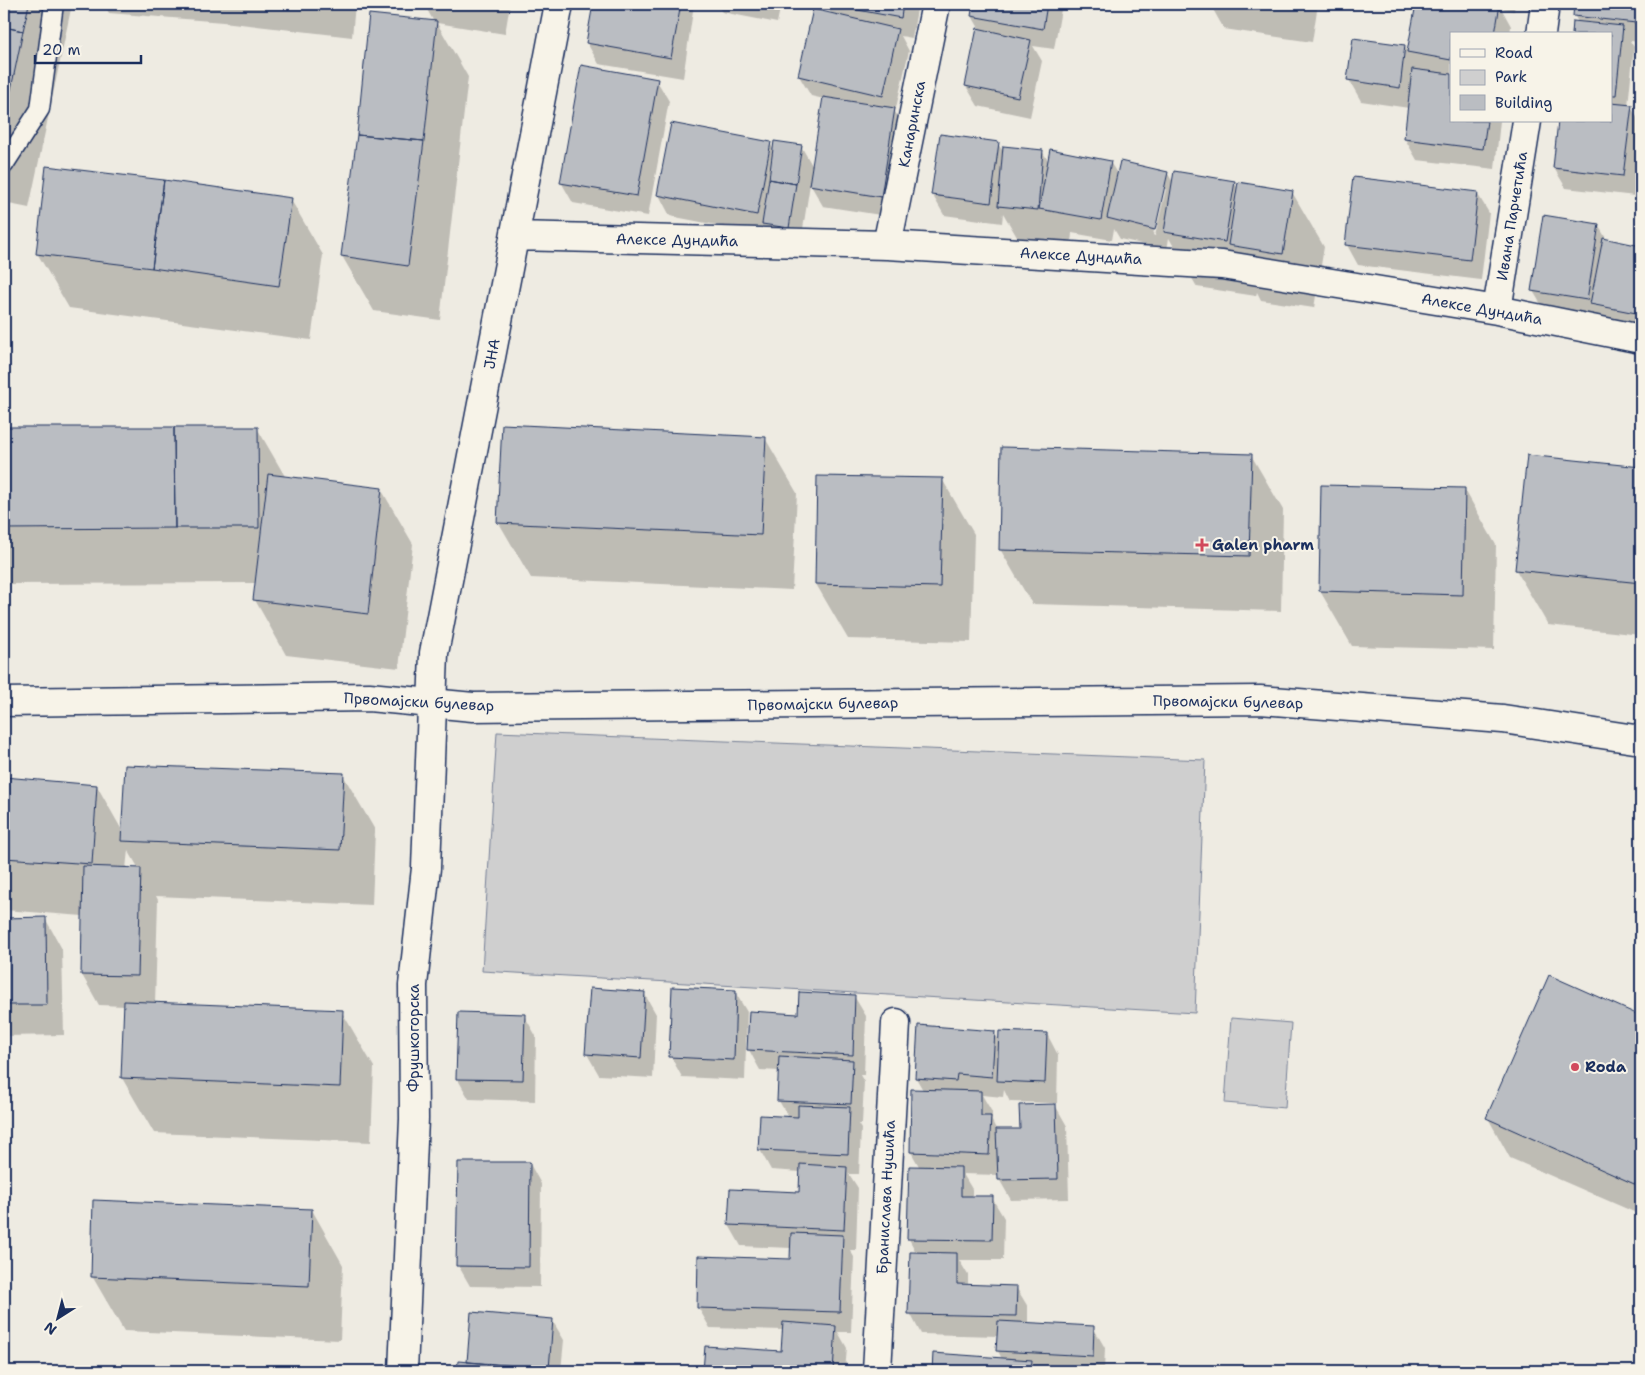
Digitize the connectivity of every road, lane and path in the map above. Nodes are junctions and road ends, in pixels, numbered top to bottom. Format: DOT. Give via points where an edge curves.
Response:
graph roads {
  1 [pos="54,4"];
  2 [pos="558,4"];
  3 [pos="936,4"];
  4 [pos="1545,4"];
  5 [pos="1541,32"];
  6 [pos="1527,122"];
  7 [pos="4,165"];
  8 [pos="515,236"];
  9 [pos="888,245"];
  10 [pos="1497,310"];
  11 [pos="1641,339"];
  12 [pos="4,702"];
  13 [pos="432,705"];
  14 [pos="1641,740"];
  15 [pos="896,1023"];
  16 [pos="403,1371"];
  17 [pos="877,1371"];
  1 -- 7 [label="lane" via="40,109"];
  2 -- 8 [label="street, ЈНА"];
  3 -- 9 [label="street, Канаринска"];
  4 -- 5 [label="street"];
  6 -- 10 [label="street, Ивана Парчетића"];
  8 -- 9 [label="street, Алексе Дундића"];
  8 -- 13 [label="street, ЈНА" via="434,653"];
  9 -- 10 [label="street, Алексе Дундића" via="1222,265"];
  10 -- 11 [label="street, Алексе Дундића"];
  12 -- 13 [label="street, Првомајски булевар" via="369,697"];
  13 -- 14 [label="street, Првомајски булевар" via="1260,700 1503,719"];
  13 -- 16 [label="street, Фрушкогорска" via="426,868 413,985 414,1119"];
  15 -- 17 [label="street, Бранислава Нушића"];
}
